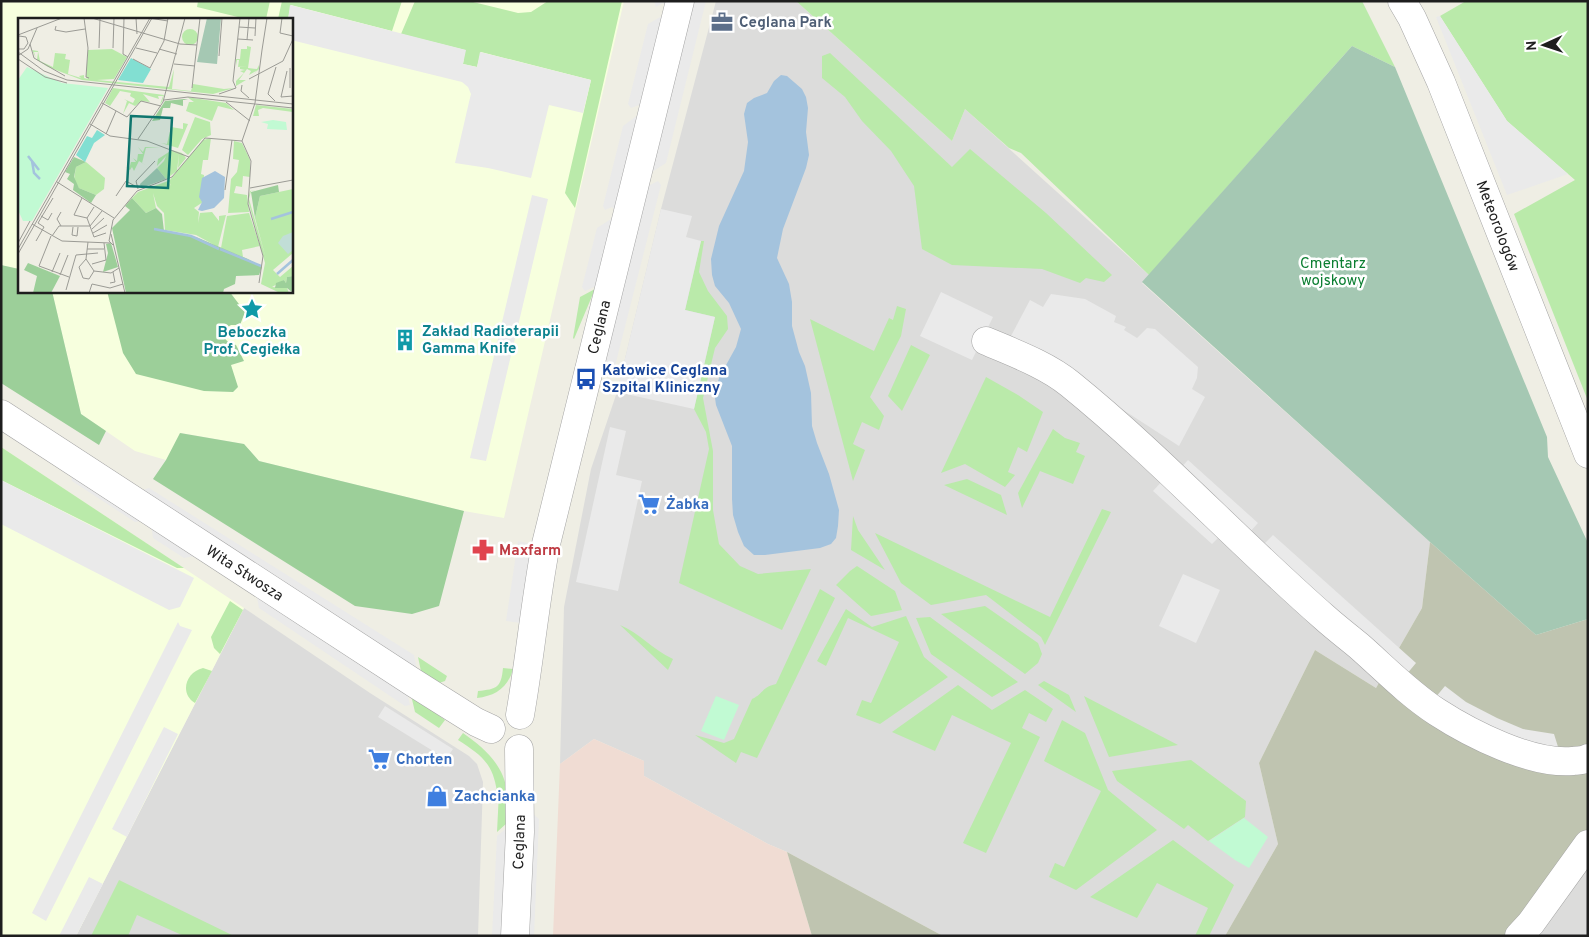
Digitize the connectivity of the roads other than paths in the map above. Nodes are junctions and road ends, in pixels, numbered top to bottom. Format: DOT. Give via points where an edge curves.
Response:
graph roads {
  1 [pos="680,1"];
  2 [pos="1402,1"];
  3 [pos="986,341"];
  4 [pos="1,414"];
  5 [pos="1588,454"];
  6 [pos="520,715"];
  7 [pos="491,729"];
  8 [pos="519,749"];
  9 [pos="1587,761"];
  10 [pos="1588,844"];
  11 [pos="515,936"];
  12 [pos="1519,936"];
  1 -- 6 [label="street, Ceglana" via="546,544"];
  2 -- 5 [label="street, Meteorologów" via="1441,82"];
  3 -- 9 [label="street" via="1028,359 1068,382 1324,617 1436,711 1506,748 1554,761"];
  4 -- 7 [label="street, Wita Stwosza" via="414,683"];
  6 -- 7 [label="street" via="514,712 501,715 495,719"];
  6 -- 8 [label="street" via="530,730 527,742"];
  7 -- 8 [label="street" via="492,738 499,748 511,752"];
  8 -- 11 [label="street, Ceglana" via="520,832"];
  10 -- 12 [label="street"];
}
